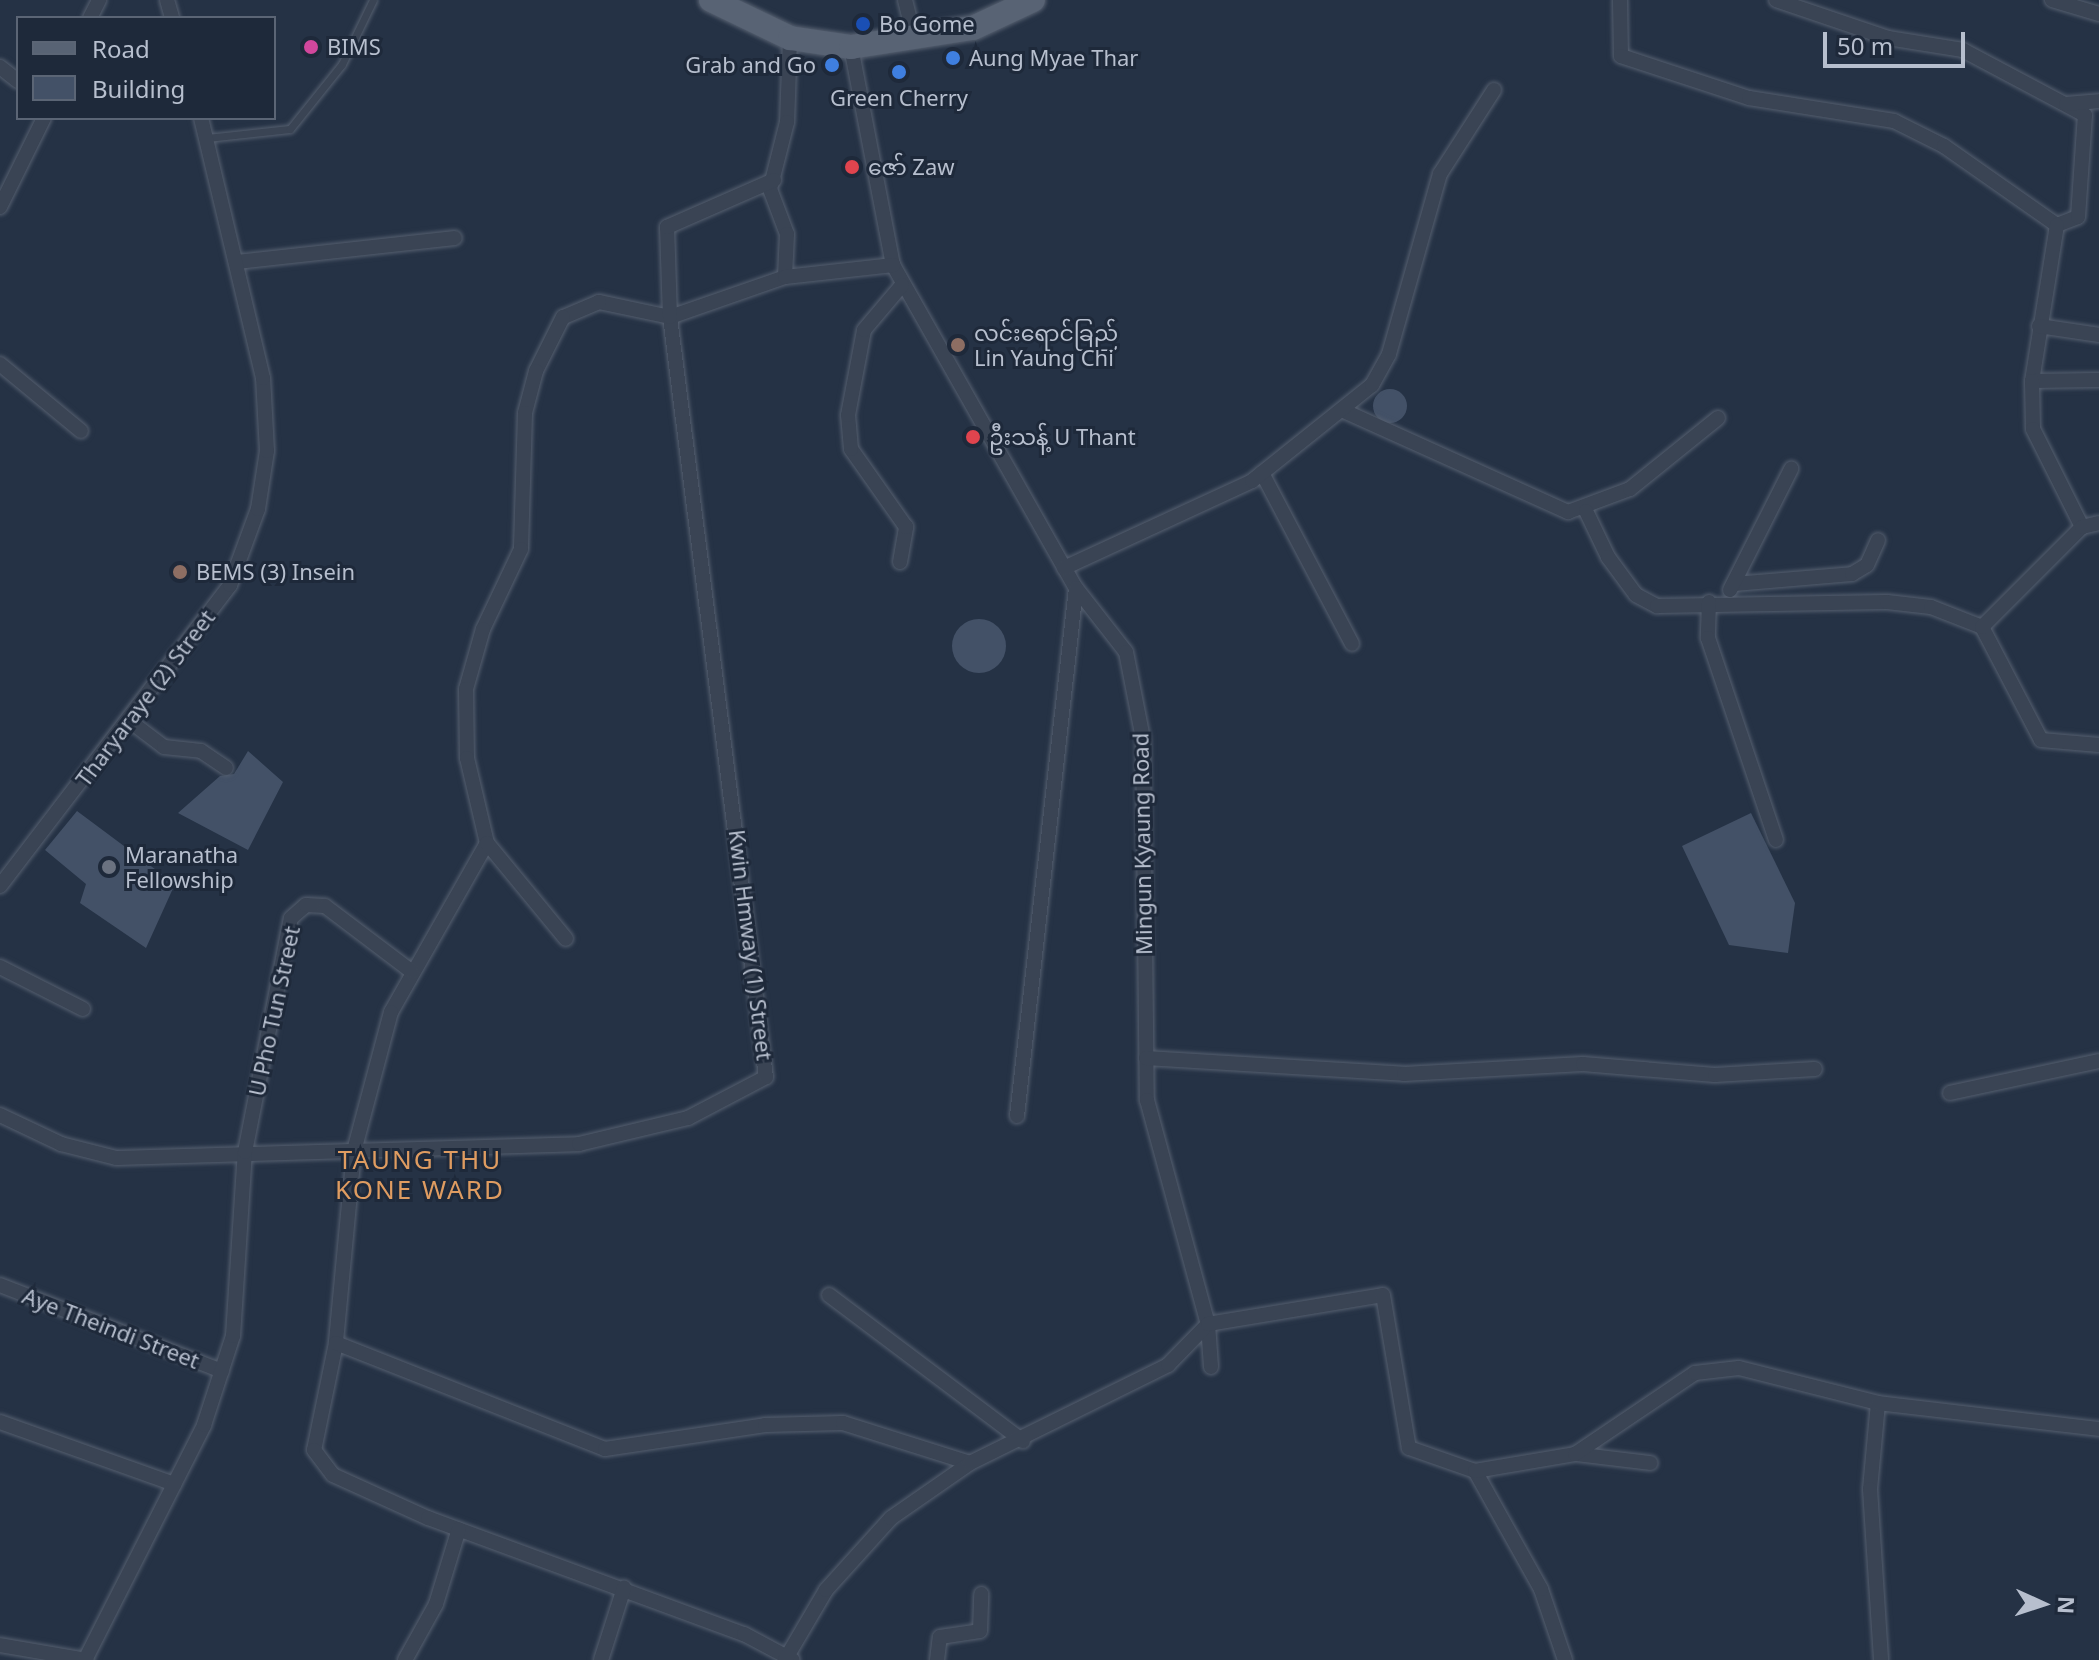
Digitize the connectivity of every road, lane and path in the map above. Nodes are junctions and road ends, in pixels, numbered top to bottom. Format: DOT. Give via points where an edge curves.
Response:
graph roads {
  1 [pos="373,0"];
  2 [pos="711,0"];
  3 [pos="905,0"];
  4 [pos="1033,0"];
  5 [pos="1620,0"];
  6 [pos="1776,0"];
  7 [pos="2052,0"];
  8 [pos="2099,14"];
  9 [pos="914,37"];
  10 [pos="790,38"];
  11 [pos="851,47"];
  12 [pos="0,67"];
  13 [pos="16,79"];
  14 [pos="1494,90"];
  15 [pos="2099,101"];
  16 [pos="2066,104"];
  17 [pos="43,120"];
  18 [pos="202,120"];
  19 [pos="207,138"];
  20 [pos="776,179"];
  21 [pos="0,207"];
  22 [pos="2057,225"];
  23 [pos="455,238"];
  24 [pos="237,262"];
  25 [pos="893,265"];
  26 [pos="785,277"];
  27 [pos="902,285"];
  28 [pos="670,317"];
  29 [pos="2039,326"];
  30 [pos="2099,335"];
  31 [pos="0,364"];
  32 [pos="2099,380"];
  33 [pos="2032,381"];
  34 [pos="1344,411"];
  35 [pos="1718,418"];
  36 [pos="81,431"];
  37 [pos="1791,469"];
  38 [pos="1262,473"];
  39 [pos="1586,511"];
  40 [pos="2099,523"];
  41 [pos="2082,527"];
  42 [pos="1878,540"];
  43 [pos="900,562"];
  44 [pos="1064,568"];
  45 [pos="1734,584"];
  46 [pos="1076,588"];
  47 [pos="1714,601"];
  48 [pos="1982,627"];
  49 [pos="1352,644"];
  50 [pos="131,722"];
  51 [pos="2099,745"];
  52 [pos="226,768"];
  53 [pos="1776,840"];
  54 [pos="487,843"];
  55 [pos="0,886"];
  56 [pos="566,939"];
  57 [pos="0,967"];
  58 [pos="411,971"];
  59 [pos="83,1009"];
  60 [pos="1146,1058"];
  61 [pos="2099,1061"];
  62 [pos="1815,1069"];
  63 [pos="1950,1093"];
  64 [pos="0,1115"];
  65 [pos="1017,1116"];
  66 [pos="354,1151"];
  67 [pos="245,1152"];
  68 [pos="0,1285"];
  69 [pos="829,1295"];
  70 [pos="1208,1324"];
  71 [pos="336,1343"];
  72 [pos="1211,1367"];
  73 [pos="222,1371"];
  74 [pos="1878,1403"];
  75 [pos="0,1422"];
  76 [pos="2099,1429"];
  77 [pos="1023,1441"];
  78 [pos="1575,1454"];
  79 [pos="970,1463"];
  80 [pos="1650,1463"];
  81 [pos="1475,1471"];
  82 [pos="174,1484"];
  83 [pos="459,1529"];
  84 [pos="624,1588"];
  85 [pos="981,1594"];
  86 [pos="0,1645"];
  87 [pos="788,1659"];
  88 [pos="86,1660"];
  89 [pos="405,1660"];
  90 [pos="601,1660"];
  91 [pos="937,1660"];
  92 [pos="1565,1660"];
  93 [pos="1881,1660"];
  1 -- 19 [label="lane" via="342,64 290,129"];
  2 -- 10 [label="main road"];
  3 -- 9 [label="street"];
  4 -- 9 [label="main road" via="973,28"];
  5 -- 22 [label="street" via="1621,56 1749,98 1894,121 1944,146"];
  6 -- 16 [label="street" via="1888,38 1963,50"];
  7 -- 8 [label="street"];
  9 -- 11 [label="main road"];
  10 -- 11 [label="main road"];
  10 -- 20 [label="street" via="787,122"];
  11 -- 25 [label="street, Mingun Kyaung Road"];
  12 -- 13 [label="street"];
  14 -- 34 [label="street" via="1440,174 1389,354"];
  15 -- 16 [label="street"];
  16 -- 22 [label="street" via="2085,115 2078,217"];
  17 -- 21 [label="street"];
  18 -- 19 [label="street, Tharyaraye (2) Street"];
  19 -- 24 [label="street, Tharyaraye (2) Street"];
  20 -- 26 [label="street" via="770,189 787,234"];
  20 -- 28 [label="street" via="668,224"];
  22 -- 29 [label="street"];
  23 -- 24 [label="street"];
  24 -- 50 [label="street, Tharyaraye (2) Street" via="263,378 267,451 258,509 230,585"];
  25 -- 26 [label="street"];
  25 -- 27 [label="street, Mingun Kyaung Road"];
  26 -- 28 [label="street"];
  27 -- 43 [label="street" via="864,330 848,415 851,449 906,527"];
  27 -- 44 [label="street, Mingun Kyaung Road"];
  28 -- 54 [label="street" via="599,302 563,317 536,371 525,413 521,549 483,629 466,689 467,758"];
  28 -- 66 [label="street, Kwin Hmway (1) Street" via="766,1077 688,1118 579,1144"];
  29 -- 30 [label="street"];
  29 -- 33 [label="street"];
  31 -- 36 [label="street"];
  32 -- 33 [label="street"];
  33 -- 41 [label="street" via="2033,429"];
  34 -- 38 [label="street"];
  34 -- 39 [label="street" via="1546,507"];
  35 -- 39 [label="street" via="1630,489"];
  37 -- 45 [label="street"];
  38 -- 44 [label="street"];
  38 -- 49 [label="street"];
  39 -- 47 [label="street" via="1636,595 1657,606"];
  40 -- 41 [label="street"];
  41 -- 48 [label="street"];
  42 -- 45 [label="street" via="1867,565 1852,574"];
  44 -- 46 [label="street, Mingun Kyaung Road"];
  45 -- 47 [label="street"];
  46 -- 60 [label="street, Mingun Kyaung Road" via="1126,652 1143,739"];
  46 -- 65 [label="street"];
  47 -- 48 [label="street" via="1887,602 1931,607"];
  47 -- 53 [label="street" via="1708,638"];
  48 -- 51 [label="street" via="2041,740"];
  50 -- 52 [label="street" via="164,747 201,751"];
  50 -- 55 [label="street, Tharyaraye (2) Street"];
  54 -- 56 [label="street"];
  54 -- 58 [label="street" via="475,876"];
  57 -- 59 [label="street"];
  58 -- 66 [label="street" via="391,1012"];
  58 -- 67 [label="street, U Pho Tun Street" via="325,906 306,905 291,918"];
  60 -- 62 [label="street" via="1404,1074 1583,1064 1715,1075"];
  60 -- 70 [label="street, Mingun Kyaung Road" via="1147,1100"];
  61 -- 63 [label="street"];
  64 -- 67 [label="street, Kwin Hmway (1) Street" via="61,1144 116,1158"];
  66 -- 67 [label="street, Kwin Hmway (1) Street"];
  66 -- 71 [label="street"];
  67 -- 73 [label="street, U Pho Tun Street" via="240,1295"];
  68 -- 73 [label="street, Aye Theindi Street"];
  69 -- 77 [label="street"];
  70 -- 72 [label="street, Mingun Kyaung Road"];
  70 -- 77 [label="street" via="1168,1365"];
  70 -- 81 [label="street" via="1383,1295 1409,1448"];
  71 -- 79 [label="street" via="605,1449 765,1425 843,1423"];
  71 -- 83 [label="street" via="314,1450 320,1463"];
  73 -- 82 [label="street, U Pho Tun Street"];
  74 -- 76 [label="street"];
  74 -- 78 [label="street" via="1739,1368 1695,1373"];
  74 -- 93 [label="street" via="1870,1489"];
  75 -- 82 [label="street"];
  77 -- 79 [label="street"];
  78 -- 80 [label="street"];
  78 -- 81 [label="street"];
  79 -- 87 [label="street" via="891,1518 826,1590"];
  81 -- 92 [label="street" via="1541,1589"];
  82 -- 88 [label="street, U Pho Tun Street"];
  83 -- 84 [label="street"];
  83 -- 89 [label="street" via="436,1604"];
  84 -- 87 [label="street" via="744,1634"];
  84 -- 90 [label="street"];
  85 -- 91 [label="street" via="980,1631 940,1637"];
  86 -- 88 [label="street"];
}
